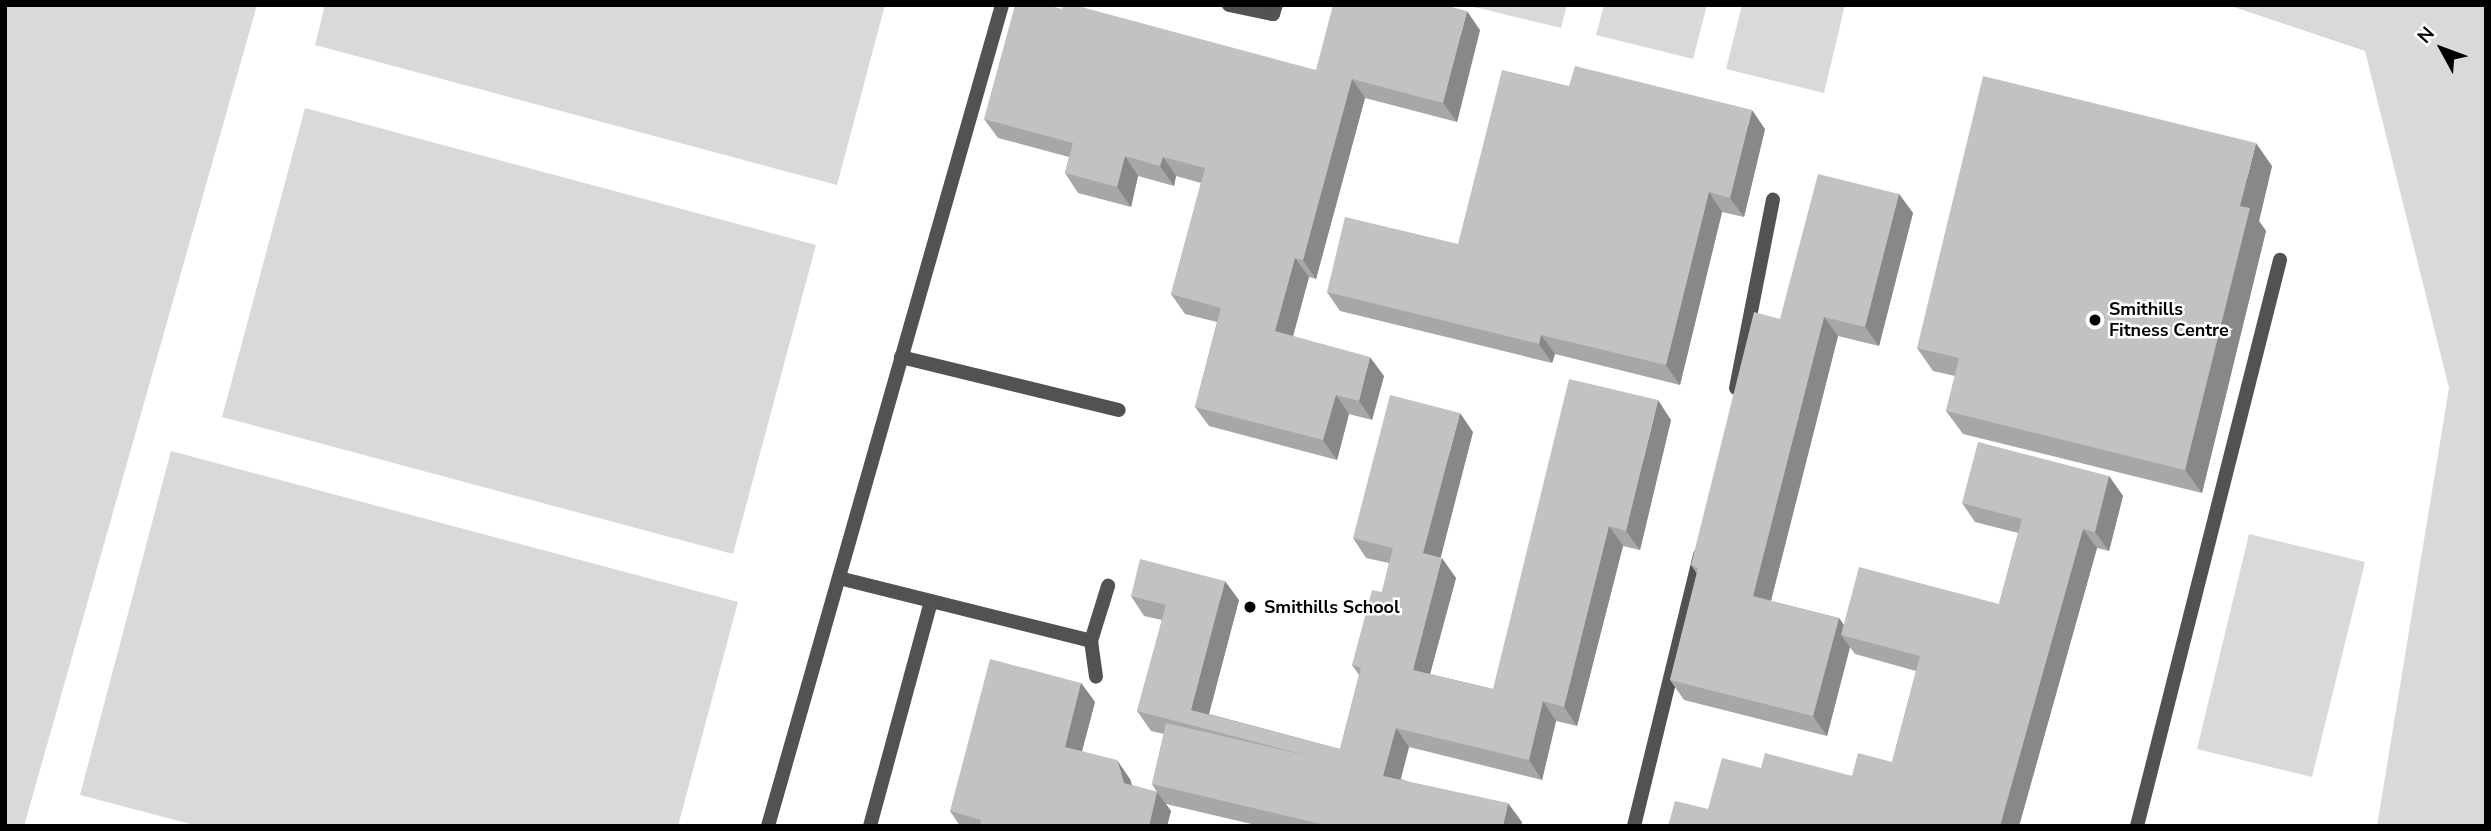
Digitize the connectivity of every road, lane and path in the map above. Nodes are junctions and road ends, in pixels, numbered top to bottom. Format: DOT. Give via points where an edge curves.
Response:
graph roads {
  1 [pos="1002,5"];
  2 [pos="1229,5"];
  3 [pos="1276,5"];
  4 [pos="1773,201"];
  5 [pos="2280,260"];
  6 [pos="901,357"];
  7 [pos="1735,397"];
  8 [pos="1119,410"];
  9 [pos="1703,543"];
  10 [pos="839,578"];
  11 [pos="1108,586"];
  12 [pos="931,601"];
  13 [pos="1091,641"];
  14 [pos="1096,677"];
  15 [pos="768,826"];
  16 [pos="870,826"];
  17 [pos="1634,826"];
  18 [pos="2137,826"];
  1 -- 6 [label="lane"];
  2 -- 3 [label="lane" via="1273,14"];
  4 -- 7 [label="lane"];
  5 -- 18 [label="lane"];
  6 -- 8 [label="lane"];
  6 -- 10 [label="lane"];
  9 -- 17 [label="lane"];
  10 -- 12 [label="lane"];
  10 -- 15 [label="lane"];
  11 -- 13 [label="lane"];
  12 -- 13 [label="lane"];
  12 -- 16 [label="lane"];
  13 -- 14 [label="lane"];
}
